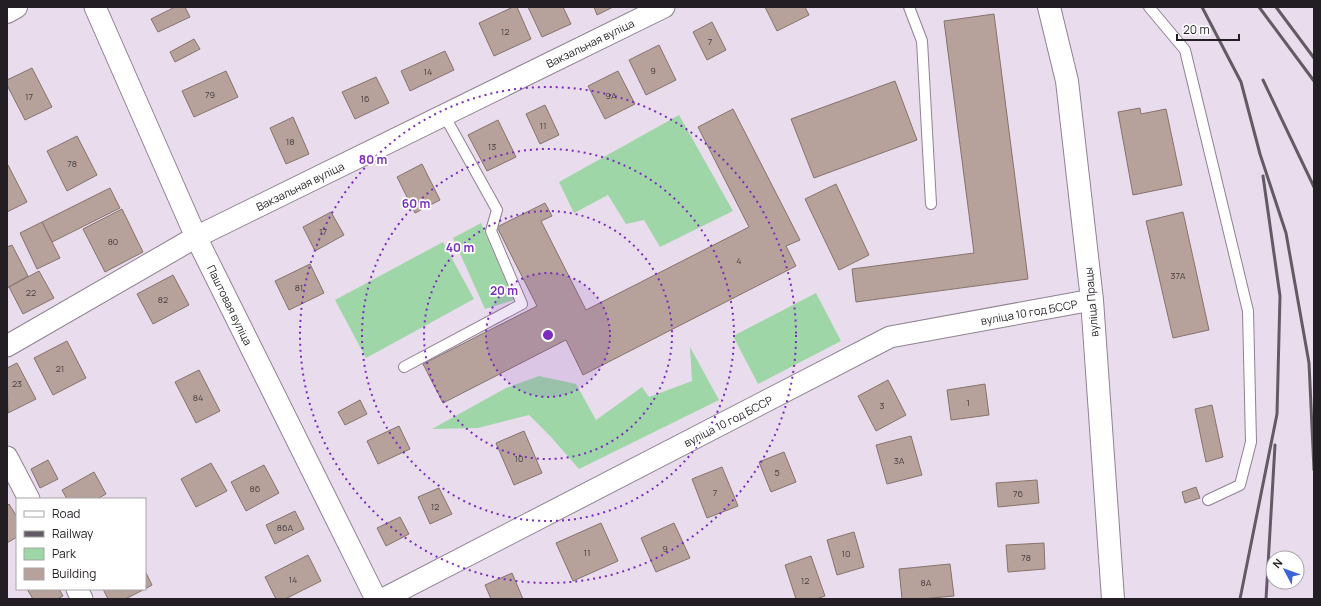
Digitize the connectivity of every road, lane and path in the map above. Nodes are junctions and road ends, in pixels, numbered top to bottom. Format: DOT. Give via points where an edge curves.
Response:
graph roads {
  1 [pos="16,7"];
  2 [pos="94,7"];
  3 [pos="664,7"];
  4 [pos="909,7"];
  5 [pos="1049,7"];
  6 [pos="1149,7"];
  7 [pos="7,12"];
  8 [pos="444,115"];
  9 [pos="931,204"];
  10 [pos="196,237"];
  11 [pos="1092,300"];
  12 [pos="7,346"];
  13 [pos="404,367"];
  14 [pos="7,458"];
  15 [pos="28,498"];
  16 [pos="1208,500"];
  17 [pos="78,590"];
  18 [pos="82,599"];
  19 [pos="376,599"];
  20 [pos="383,599"];
  21 [pos="1113,599"];
  1 -- 7 [label="main road"];
  2 -- 10 [label="street, Паштовая вуліца"];
  3 -- 8 [label="street, Вакзальная вуліца"];
  4 -- 9 [label="lane" via="922,41"];
  5 -- 11 [label="main road, вуліца Працы" via="1067,81"];
  6 -- 16 [label="lane" via="1185,50 1248,311 1251,442 1240,485"];
  8 -- 10 [label="street, Вакзальная вуліца"];
  8 -- 13 [label="lane" via="497,210 491,231 522,304"];
  10 -- 12 [label="street, Вакзальная вуліца"];
  10 -- 19 [label="street, Паштовая вуліца"];
  11 -- 20 [label="street, вуліца 10 год БССР" via="890,337"];
  11 -- 21 [label="main road, вуліца Працы"];
  14 -- 15 [label="street"];
  17 -- 18 [label="street"];
}
